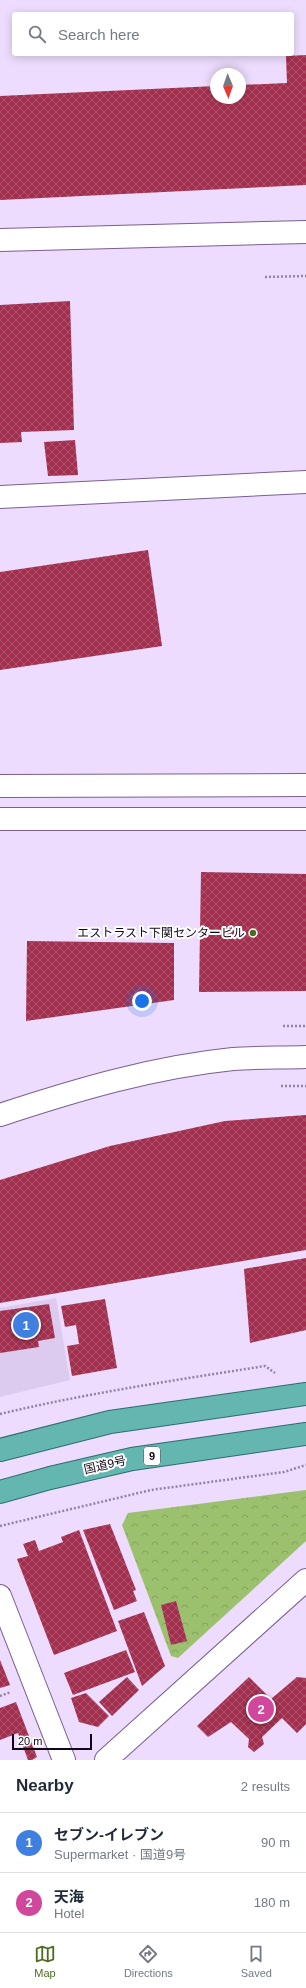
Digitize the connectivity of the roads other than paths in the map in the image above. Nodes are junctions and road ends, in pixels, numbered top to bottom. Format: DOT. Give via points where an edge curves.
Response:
graph roads {
  1 [pos="305,233"];
  2 [pos="0,240"];
  3 [pos="306,482"];
  4 [pos="0,497"];
  5 [pos="306,785"];
  6 [pos="0,786"];
  7 [pos="0,819"];
  8 [pos="306,819"];
  9 [pos="306,1058"];
  10 [pos="0,1115"];
  11 [pos="306,1394"];
  12 [pos="306,1434"];
  13 [pos="0,1450"];
  14 [pos="0,1492"];
  15 [pos="306,1580"];
  16 [pos="0,1596"];
  17 [pos="64,1760"];
  18 [pos="106,1760"];
  1 -- 2 [label="street"];
  3 -- 4 [label="street"];
  5 -- 6 [label="street"];
  7 -- 8 [label="street"];
  9 -- 10 [label="street" via="234,1059 182,1066 66,1093"];
  11 -- 13 [label="highway" via="110,1422"];
  12 -- 14 [label="highway, 国道9号 / 9" via="132,1459"];
  15 -- 18 [label="street"];
  16 -- 17 [label="street"];
}
